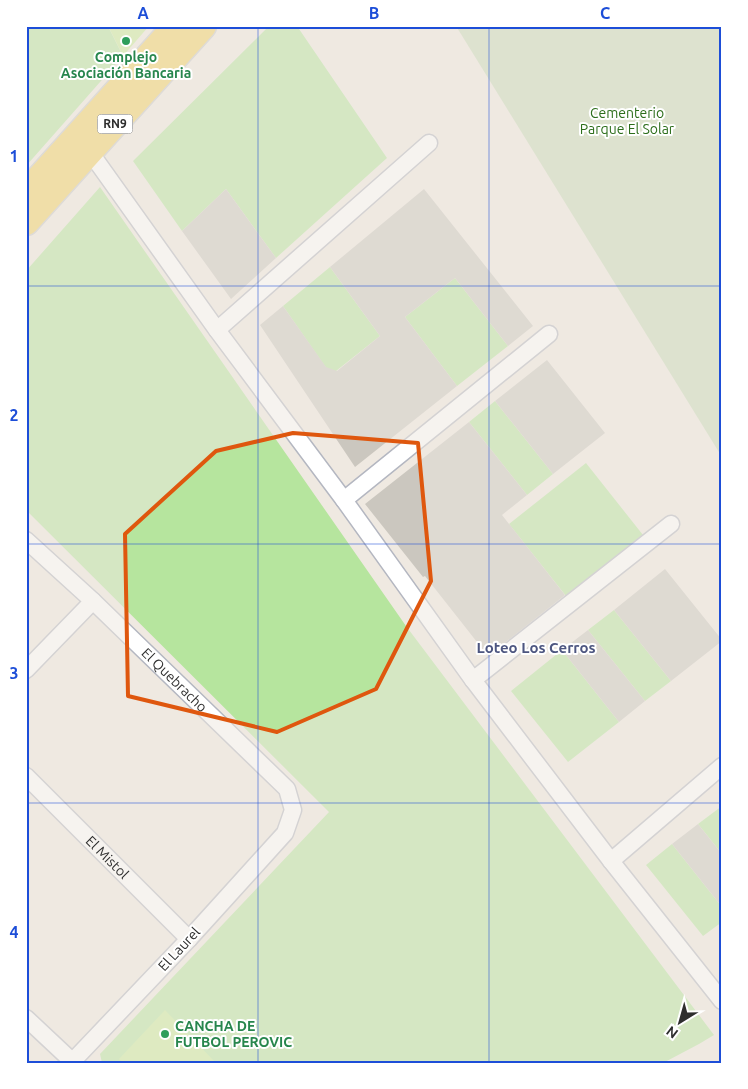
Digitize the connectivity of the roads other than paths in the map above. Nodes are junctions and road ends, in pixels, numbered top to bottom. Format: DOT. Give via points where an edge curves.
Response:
graph roads {
  1 [pos="176,26"];
  2 [pos="203,26"];
  3 [pos="430,143"];
  4 [pos="90,152"];
  5 [pos="26,193"];
  6 [pos="26,222"];
  7 [pos="218,330"];
  8 [pos="549,334"];
  9 [pos="344,500"];
  10 [pos="671,524"];
  11 [pos="26,540"];
  12 [pos="93,602"];
  13 [pos="26,670"];
  14 [pos="473,680"];
  15 [pos="722,766"];
  16 [pos="26,776"];
  17 [pos="285,833"];
  18 [pos="611,861"];
  19 [pos="189,939"];
  20 [pos="722,1001"];
  21 [pos="26,1018"];
  22 [pos="73,1062"];
  1 -- 5 [label="main road, RN9"];
  2 -- 4 [label="main road, RN9"];
  3 -- 7 [label="street"];
  4 -- 6 [label="main road, RN9"];
  4 -- 7 [label="street"];
  7 -- 9 [label="street"];
  8 -- 9 [label="street"];
  9 -- 14 [label="street"];
  10 -- 14 [label="street"];
  11 -- 12 [label="street, El Quebracho"];
  12 -- 13 [label="street"];
  12 -- 17 [label="street, El Quebracho" via="287,789 293,810"];
  14 -- 18 [label="street"];
  15 -- 18 [label="street"];
  16 -- 19 [label="street, El Mistol"];
  17 -- 19 [label="street, El Laurel"];
  18 -- 20 [label="street"];
  19 -- 22 [label="street, El Laurel"];
  21 -- 22 [label="street"];
}
